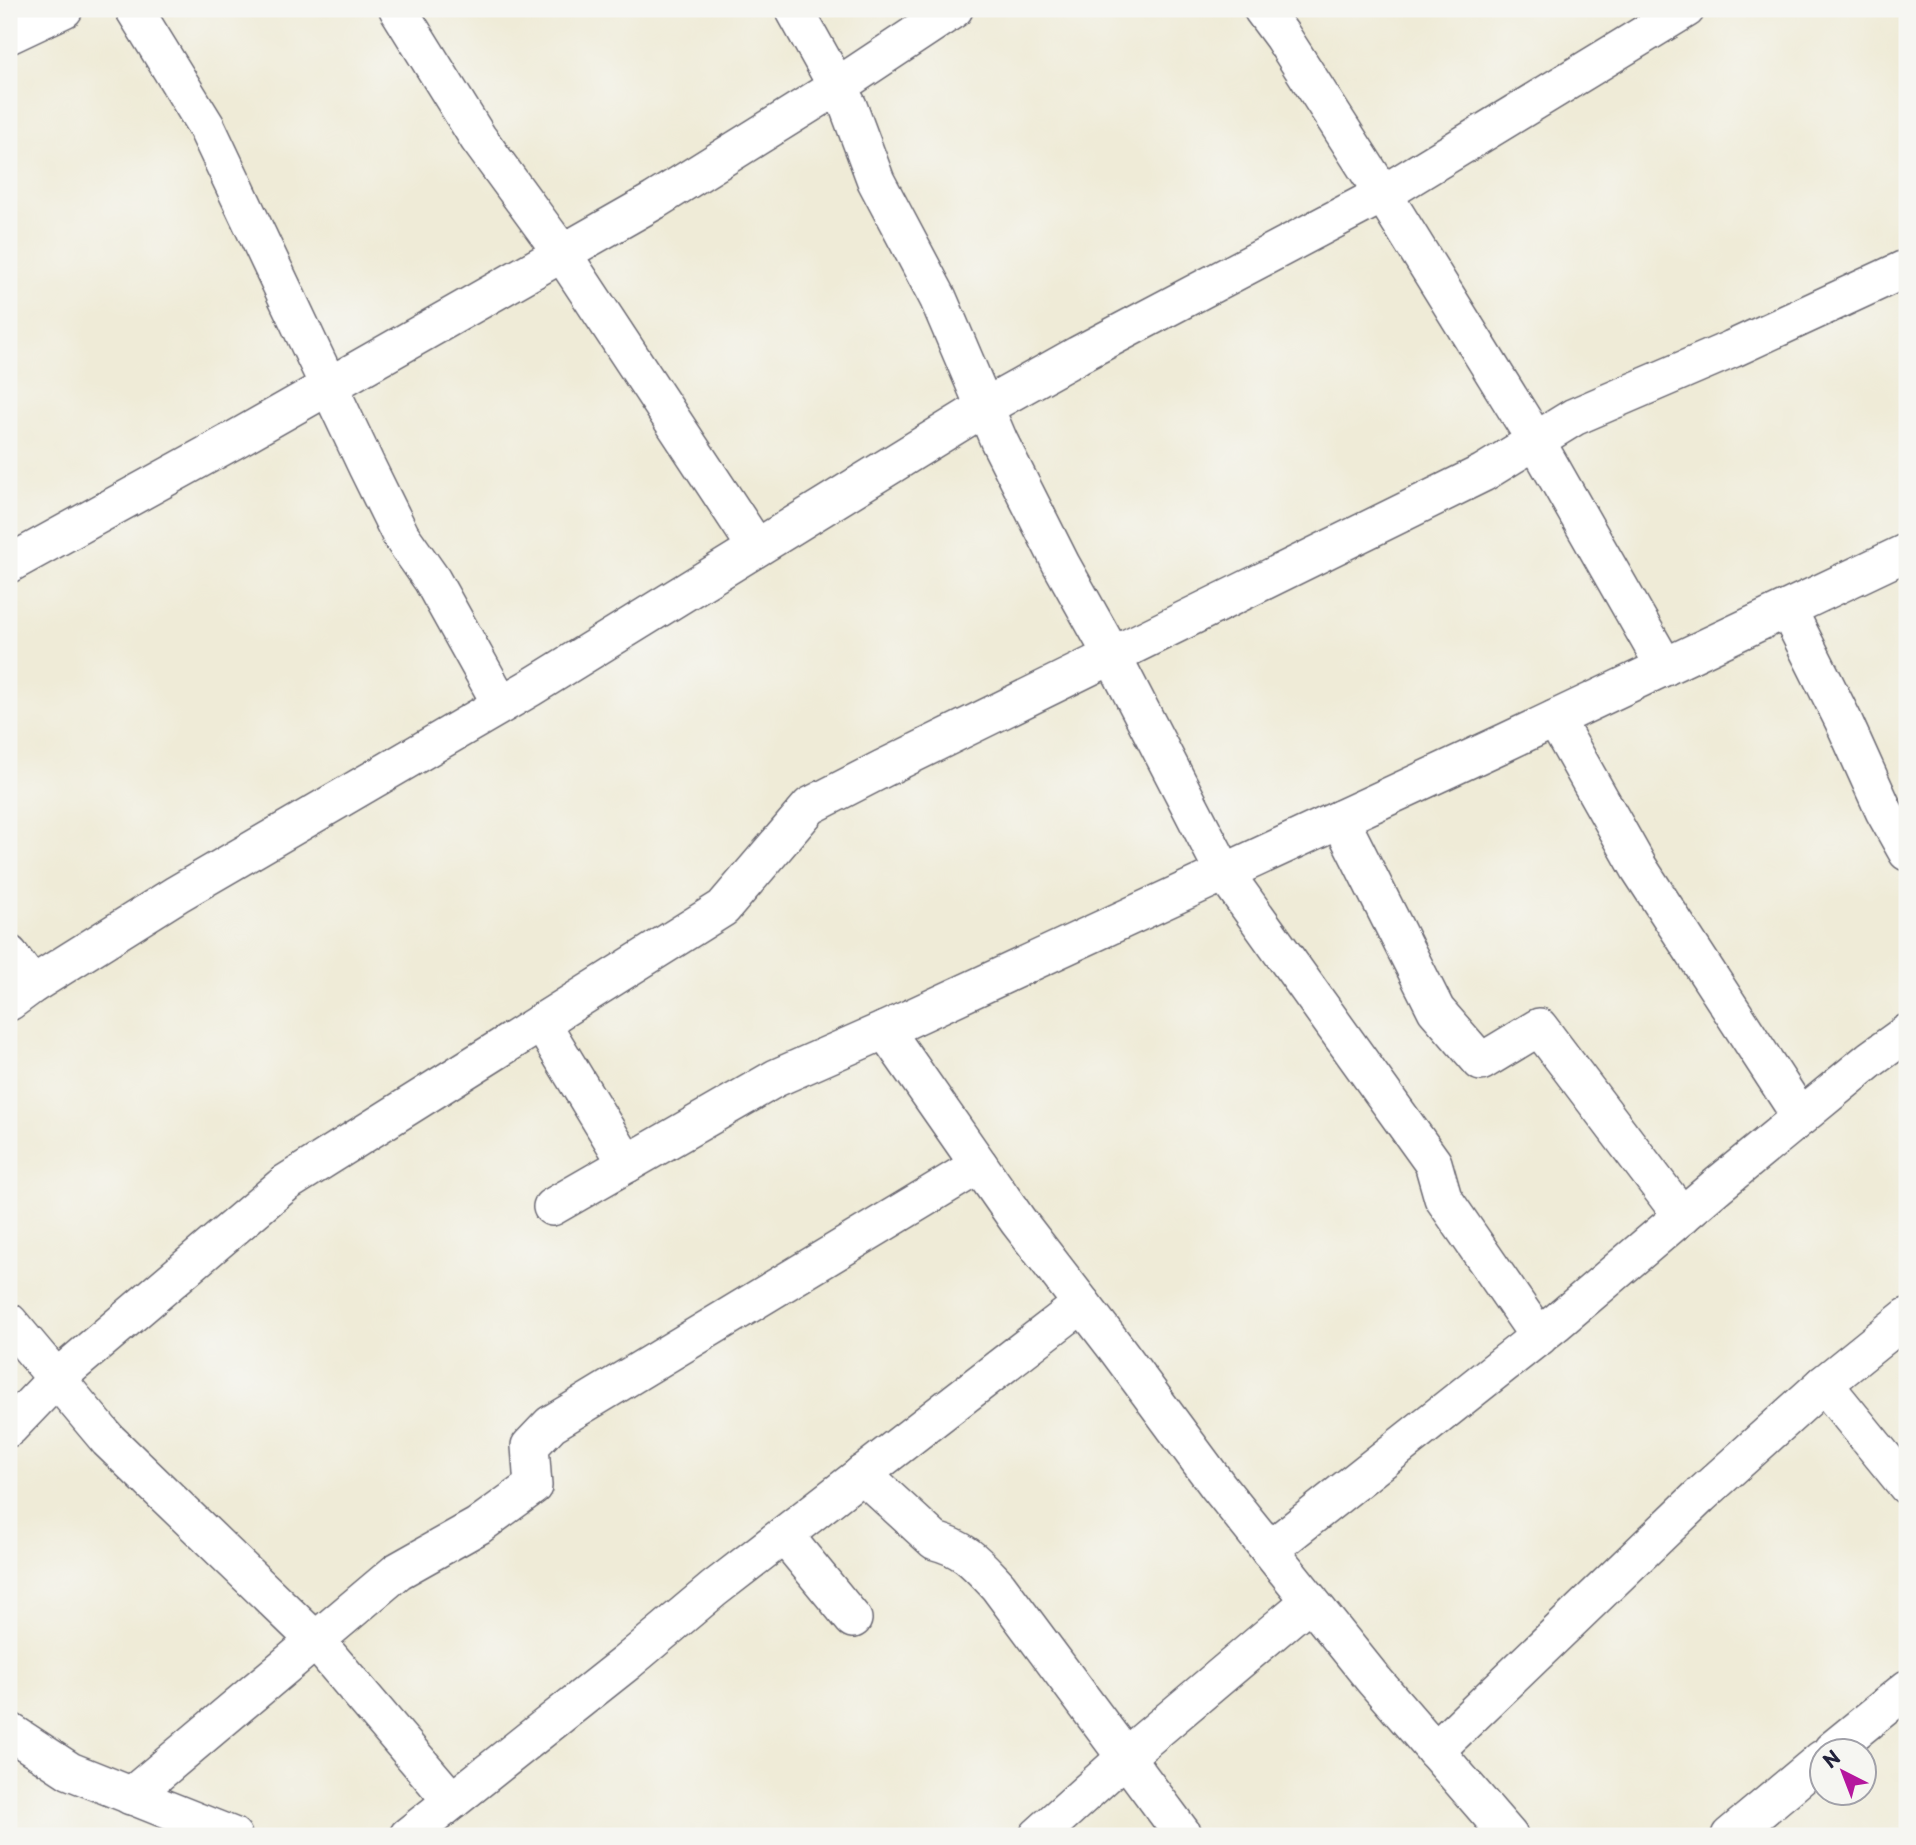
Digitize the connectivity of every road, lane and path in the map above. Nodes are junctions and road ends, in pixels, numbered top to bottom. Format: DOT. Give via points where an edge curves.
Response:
graph roads {
  1 [pos="64,9"];
  2 [pos="134,9"];
  3 [pos="398,9"];
  4 [pos="794,9"];
  5 [pos="954,9"];
  6 [pos="1262,9"];
  7 [pos="1686,9"];
  8 [pos="9,35"];
  9 [pos="838,86"];
  10 [pos="1383,194"];
  11 [pos="562,253"];
  12 [pos="1907,268"];
  13 [pos="329,386"];
  14 [pos="985,407"];
  15 [pos="1536,440"];
  16 [pos="756,547"];
  17 [pos="1907,552"];
  18 [pos="9,564"];
  19 [pos="1788,610"];
  20 [pos="1112,655"];
  21 [pos="1665,667"];
  22 [pos="501,704"];
  23 [pos="1555,719"];
  24 [pos="1339,819"];
  25 [pos="1907,852"];
  26 [pos="1224,872"];
  27 [pos="9,954"];
  28 [pos="21,993"];
  29 [pos="541,1022"];
  30 [pos="885,1030"];
  31 [pos="1907,1033"];
  32 [pos="1801,1117"];
  33 [pos="627,1164"];
  34 [pos="979,1165"];
  35 [pos="552,1208"];
  36 [pos="1682,1216"];
  37 [pos="1082,1304"];
  38 [pos="1907,1317"];
  39 [pos="9,1322"];
  40 [pos="1539,1337"];
  41 [pos="57,1378"];
  42 [pos="1824,1384"];
  43 [pos="9,1428"];
  44 [pos="862,1474"];
  45 [pos="1907,1486"];
  46 [pos="784,1535"];
  47 [pos="1269,1550"];
  48 [pos="1310,1601"];
  49 [pos="853,1619"];
  50 [pos="315,1640"];
  51 [pos="1907,1689"];
  52 [pos="9,1731"];
  53 [pos="1850,1736"];
  54 [pos="1435,1751"];
  55 [pos="1125,1758"];
  56 [pos="1808,1771"];
  57 [pos="131,1796"];
  58 [pos="452,1801"];
  59 [pos="233,1836"];
  60 [pos="408,1836"];
  61 [pos="1038,1836"];
  62 [pos="1184,1836"];
  63 [pos="1509,1836"];
  64 [pos="1730,1836"];
  1 -- 8 [label="street"];
  2 -- 13 [label="street" via="206,126"];
  3 -- 11 [label="street" via="478,138"];
  4 -- 9 [label="street"];
  5 -- 9 [label="street"];
  6 -- 10 [label="street"];
  7 -- 10 [label="street"];
  9 -- 11 [label="street"];
  9 -- 14 [label="street" via="876,181 938,298"];
  10 -- 14 [label="street"];
  10 -- 15 [label="street"];
  11 -- 13 [label="street"];
  11 -- 16 [label="street"];
  12 -- 15 [label="street" via="1574,417"];
  13 -- 18 [label="street"];
  13 -- 22 [label="street" via="401,536 432,580"];
  14 -- 16 [label="street"];
  14 -- 20 [label="street" via="1061,564"];
  15 -- 20 [label="street" via="1483,473"];
  15 -- 21 [label="street"];
  16 -- 22 [label="street"];
  17 -- 19 [label="street"];
  19 -- 21 [label="street"];
  19 -- 25 [label="street"];
  20 -- 26 [label="street"];
  20 -- 29 [label="street" via="810,806 723,908"];
  21 -- 23 [label="street"];
  22 -- 28 [label="street" via="177,894"];
  23 -- 24 [label="street"];
  23 -- 32 [label="street" via="1639,868"];
  24 -- 26 [label="street"];
  24 -- 36 [label="street" via="1436,1010 1481,1062 1539,1027"];
  26 -- 30 [label="street"];
  26 -- 40 [label="street" via="1433,1163 1443,1198"];
  27 -- 28 [label="street"];
  29 -- 33 [label="street"];
  29 -- 41 [label="street" via="286,1183"];
  30 -- 33 [label="street" via="776,1078"];
  30 -- 34 [label="street"];
  31 -- 32 [label="street"];
  32 -- 36 [label="street"];
  33 -- 35 [label="street"];
  34 -- 37 [label="street"];
  34 -- 50 [label="street" via="551,1424 530,1446 534,1486 478,1526 397,1571"];
  36 -- 40 [label="street"];
  37 -- 44 [label="street"];
  37 -- 47 [label="street"];
  38 -- 42 [label="street"];
  39 -- 41 [label="street"];
  40 -- 47 [label="street"];
  41 -- 43 [label="street"];
  41 -- 50 [label="street" via="108,1440"];
  42 -- 45 [label="street"];
  42 -- 54 [label="street" via="1700,1496"];
  44 -- 46 [label="street"];
  44 -- 55 [label="street" via="934,1541 970,1556 999,1586"];
  46 -- 49 [label="street"];
  46 -- 58 [label="street"];
  47 -- 48 [label="street"];
  48 -- 54 [label="street"];
  48 -- 55 [label="street"];
  50 -- 57 [label="street"];
  50 -- 58 [label="street"];
  51 -- 53 [label="street"];
  52 -- 57 [label="street" via="70,1771"];
  54 -- 63 [label="street"];
  55 -- 61 [label="street"];
  55 -- 62 [label="street"];
  56 -- 64 [label="street"];
  57 -- 59 [label="street"];
  58 -- 60 [label="street"];
}
